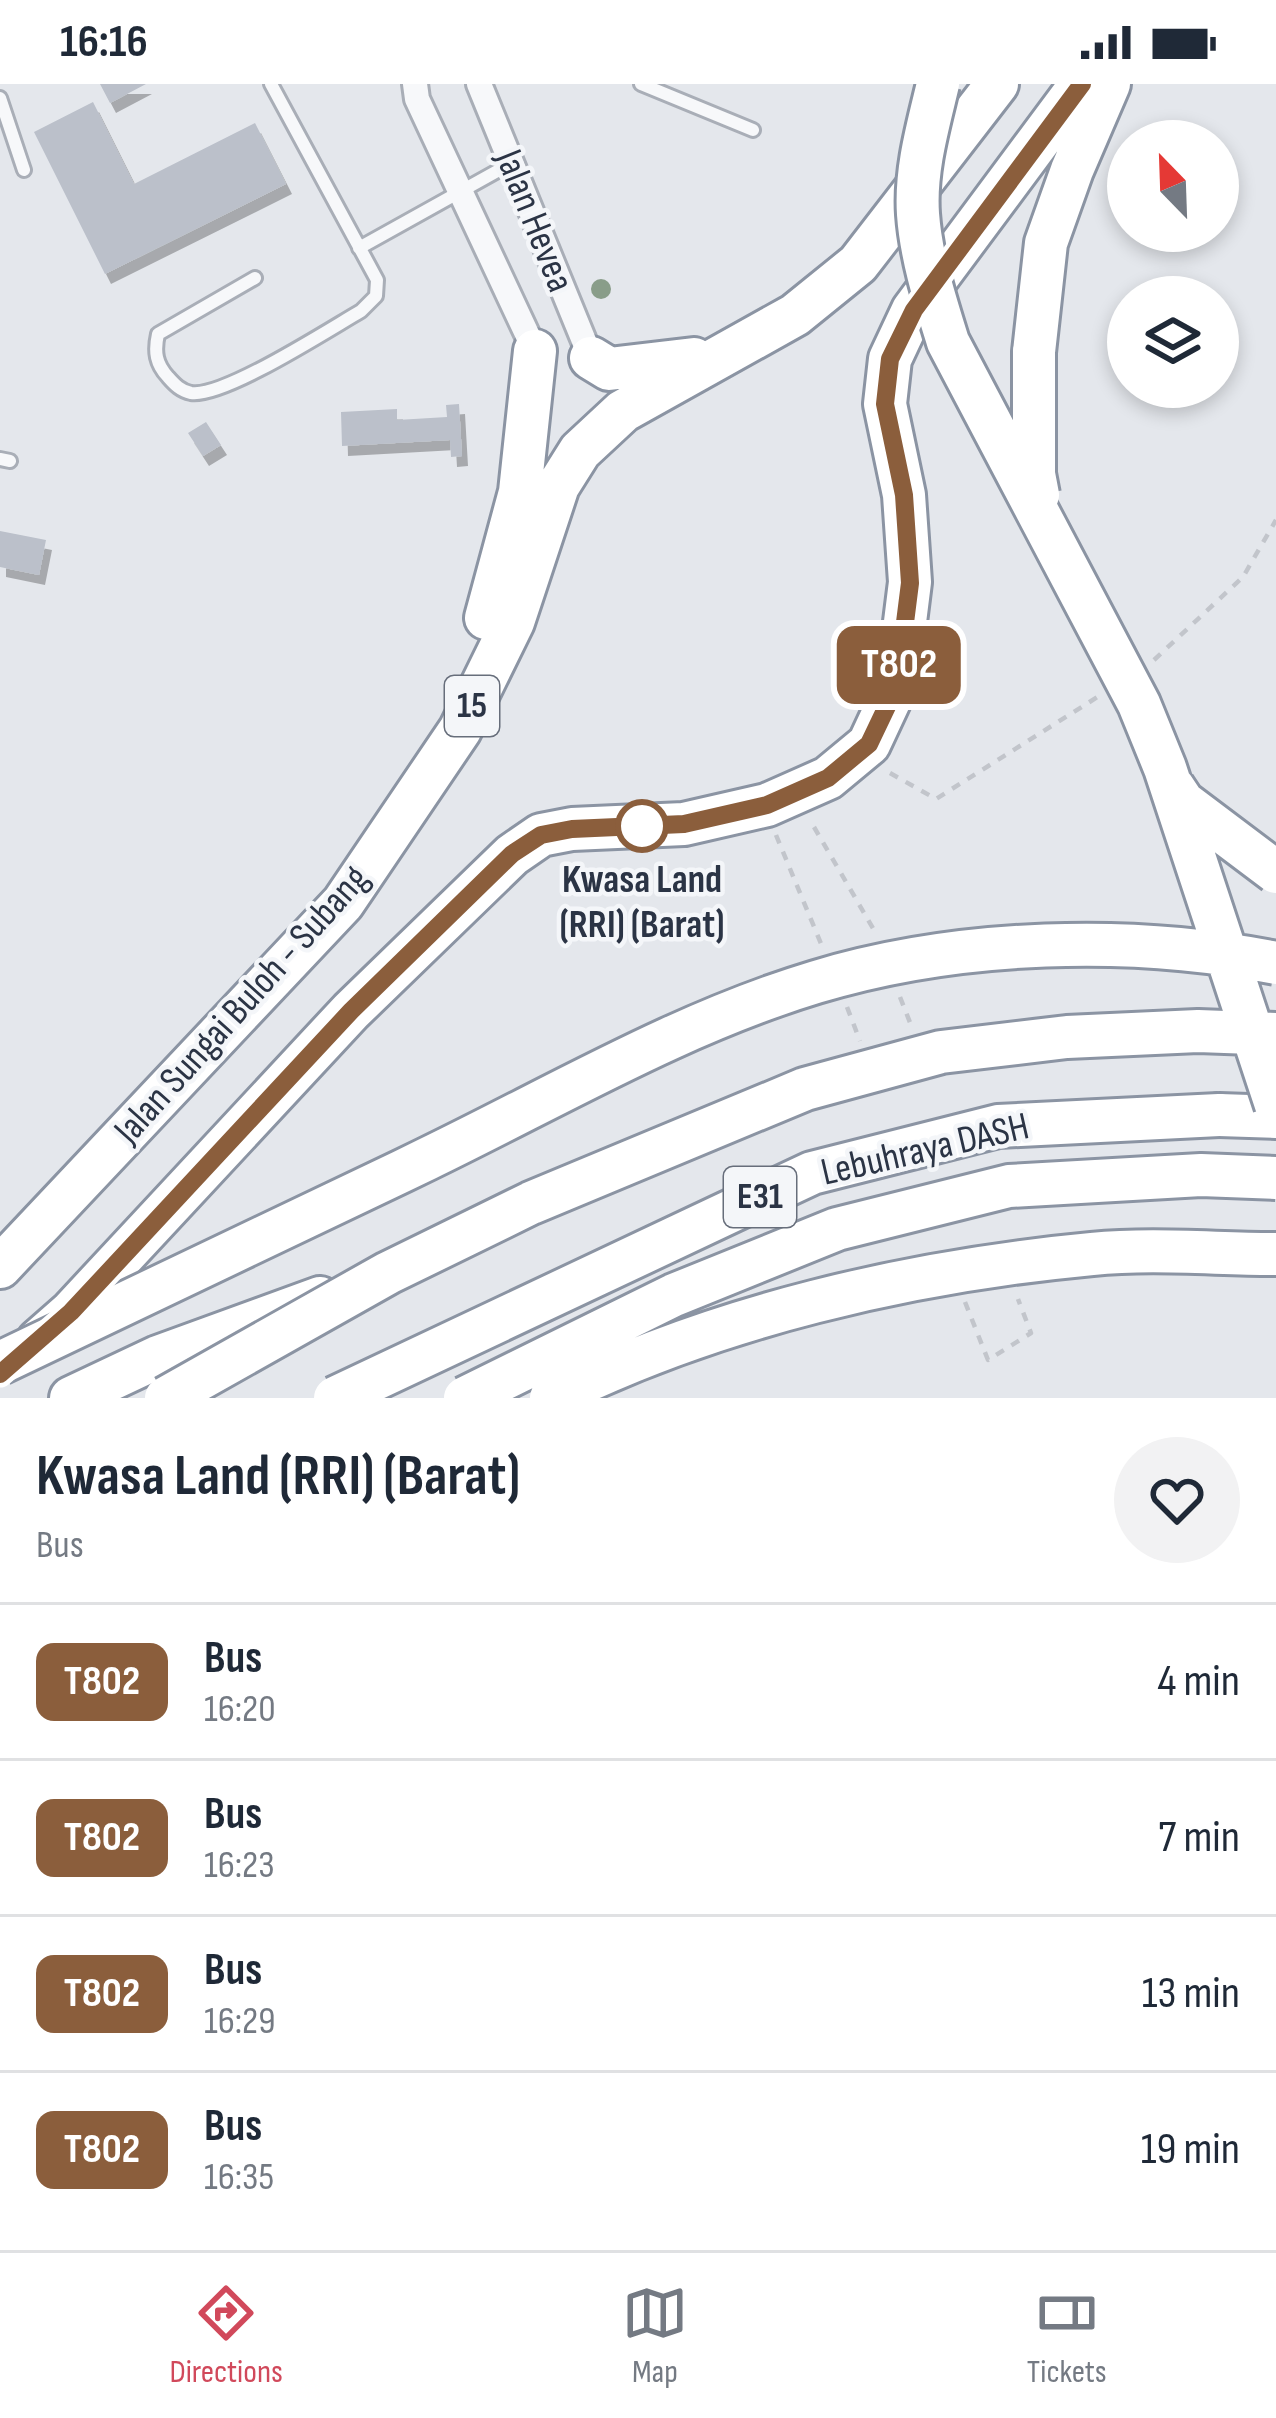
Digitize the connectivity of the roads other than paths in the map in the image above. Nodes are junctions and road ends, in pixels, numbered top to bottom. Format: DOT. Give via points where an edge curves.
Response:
graph roads {
  1 [pos="272,84"];
  2 [pos="415,84"];
  3 [pos="479,84"];
  4 [pos="641,84"];
  5 [pos="938,84"];
  6 [pos="997,84"];
  7 [pos="1098,87"];
  8 [pos="0,98"];
  9 [pos="753,130"];
  10 [pos="510,164"];
  11 [pos="24,170"];
  12 [pos="459,190"];
  13 [pos="359,248"];
  14 [pos="255,278"];
  15 [pos="535,351"];
  16 [pos="727,354"];
  17 [pos="591,358"];
  18 [pos="1276,872"];
  19 [pos="343,903"];
  20 [pos="1276,963"];
  21 [pos="1276,1034"];
  22 [pos="1276,1105"];
  23 [pos="1276,1117"];
  24 [pos="1276,1178"];
  25 [pos="1276,1254"];
  26 [pos="0,1267"];
  27 [pos="388,1273"];
  28 [pos="0,1363"];
  29 [pos="0,1375"];
  30 [pos="71,1398"];
  31 [pos="166,1398"];
  32 [pos="335,1398"];
  33 [pos="465,1398"];
  34 [pos="551,1398"];
  1 -- 13 [label="lane"];
  2 -- 12 [label="street, Jalan Hevea"];
  3 -- 10 [label="street, Jalan Hevea"];
  4 -- 9 [label="lane"];
  5 -- 22 [label="highway, bridge" via="918,212 948,341 1139,704"];
  6 -- 16 [label="highway, Jalan Sungai Buloh - Subang / 15" via="858,264 795,316"];
  7 -- 18 [label="highway, bridge" via="1046,243 1034,352 1034,475 1058,588 1089,664 1183,802"];
  7 -- 29 [label="highway, Jalan Sungai Buloh - Subang" via="914,310 890,359 885,404 904,495 910,583 900,662 869,744 828,778 767,805 684,824 572,829 541,835 512,854 351,1011 71,1312"];
  8 -- 11 [label="lane"];
  10 -- 12 [label="lane"];
  10 -- 17 [label="street, Jalan Hevea"];
  12 -- 13 [label="lane"];
  12 -- 15 [label="street, Jalan Hevea"];
  13 -- 14 [label="lane" via="376,280 376,296 361,311 224,388 178,388 159,368 158,334"];
  15 -- 19 [label="highway" via="520,492 476,657"];
  16 -- 17 [label="highway" via="638,369 609,369"];
  16 -- 19 [label="highway, Jalan Sungai Buloh - Subang / 15" via="622,411 580,451 558,486 512,622 460,730"];
  19 -- 26 [label="highway, Jalan Sungai Buloh - Subang / 15"];
  20 -- 28 [label="highway, bridge" via="1088,944 949,954 818,982 689,1030"];
  21 -- 27 [label="highway, bridge" via="1067,1037 941,1052 805,1089 672,1141"];
  23 -- 32 [label="highway, Lebuhraya DASH / E31, bridge" via="998,1126 812,1173"];
  24 -- 33 [label="highway, Lebuhraya DASH / E31, bridge" via="1009,1186 837,1229 674,1295"];
  25 -- 34 [label="highway, bridge" via="1094,1253 868,1288 735,1326"];
  27 -- 30 [label="highway, bridge" via="158,1357"];
  27 -- 31 [label="highway, bridge"];
}
